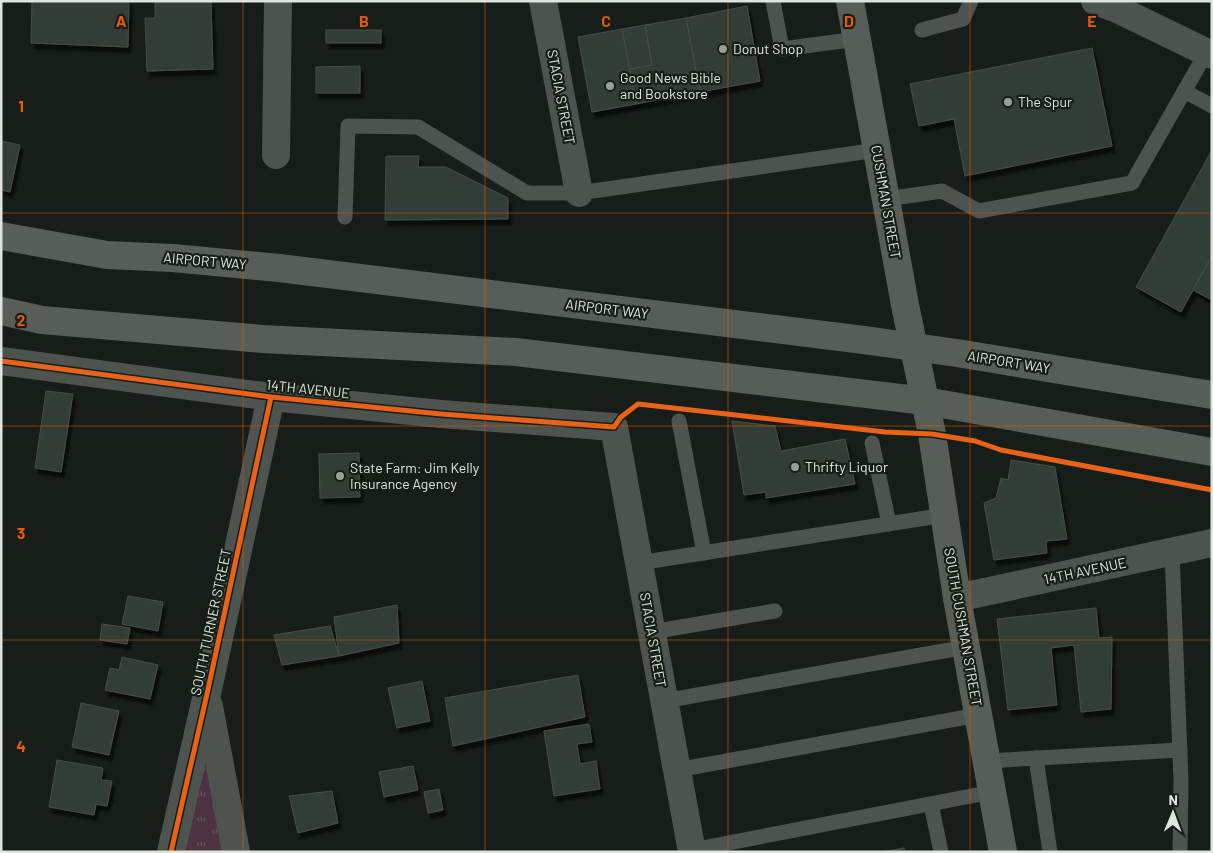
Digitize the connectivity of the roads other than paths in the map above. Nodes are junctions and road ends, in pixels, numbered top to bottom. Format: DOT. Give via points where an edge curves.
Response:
graph roads {
  1 [pos="278,1"];
  2 [pos="543,1"];
  3 [pos="773,1"];
  4 [pos="850,1"];
  5 [pos="971,1"];
  6 [pos="1109,4"];
  7 [pos="922,30"];
  8 [pos="857,39"];
  9 [pos="1209,54"];
  10 [pos="1184,91"];
  11 [pos="1212,106"];
  12 [pos="877,150"];
  13 [pos="276,155"];
  14 [pos="579,192"];
  15 [pos="886,199"];
  16 [pos="345,218"];
  17 [pos="1,236"];
  18 [pos="1,311"];
  19 [pos="914,347"];
  20 [pos="1,361"];
  21 [pos="1212,395"];
  22 [pos="271,397"];
  23 [pos="925,401"];
  24 [pos="679,421"];
  25 [pos="614,427"];
  26 [pos="872,443"];
  27 [pos="1212,452"];
  28 [pos="945,515"];
  29 [pos="889,524"];
  30 [pos="1212,543"];
  31 [pos="704,552"];
  32 [pos="1172,552"];
  33 [pos="639,563"];
  34 [pos="958,598"];
  35 [pos="775,611"];
  36 [pos="651,632"];
  37 [pos="966,647"];
  38 [pos="207,694"];
  39 [pos="664,701"];
  40 [pos="978,715"];
  41 [pos="1180,750"];
  42 [pos="1036,758"];
  43 [pos="987,761"];
  44 [pos="677,770"];
  45 [pos="992,792"];
  46 [pos="931,804"];
  47 [pos="692,851"];
  48 [pos="171,852"];
  49 [pos="236,852"];
  50 [pos="941,852"];
  51 [pos="1003,852"];
  52 [pos="1050,852"];
  53 [pos="1180,852"];
  1 -- 13 [label="street"];
  2 -- 14 [label="street, STACIA STREET"];
  3 -- 8 [label="lane" via="782,49"];
  4 -- 8 [label="main road, CUSHMAN STREET"];
  5 -- 7 [label="lane" via="963,19"];
  6 -- 9 [label="street"];
  8 -- 12 [label="main road, CUSHMAN STREET"];
  9 -- 10 [label="lane"];
  10 -- 11 [label="lane"];
  10 -- 15 [label="lane" via="1132,183 979,211 942,190"];
  12 -- 14 [label="lane"];
  12 -- 15 [label="main road, CUSHMAN STREET"];
  14 -- 16 [label="lane" via="527,193 418,127 348,126"];
  15 -- 19 [label="main road, CUSHMAN STREET"];
  17 -- 19 [label="main road, AIRPORT WAY" via="107,255 279,268"];
  18 -- 23 [label="main road" via="42,320 263,339 516,352"];
  19 -- 21 [label="main road, AIRPORT WAY"];
  19 -- 23 [label="main road, CUSHMAN STREET"];
  20 -- 22 [label="street, 14TH AVENUE"];
  22 -- 25 [label="street, 14TH AVENUE"];
  22 -- 38 [label="street, SOUTH TURNER STREET"];
  23 -- 27 [label="main road"];
  23 -- 28 [label="main road, SOUTH CUSHMAN STREET"];
  24 -- 31 [label="lane"];
  25 -- 33 [label="street, STACIA STREET"];
  26 -- 29 [label="lane"];
  28 -- 29 [label="lane"];
  28 -- 34 [label="main road, SOUTH CUSHMAN STREET"];
  29 -- 31 [label="lane"];
  30 -- 32 [label="street, 14TH AVENUE"];
  31 -- 33 [label="lane"];
  32 -- 34 [label="street, 14TH AVENUE"];
  32 -- 41 [label="lane"];
  33 -- 36 [label="street, STACIA STREET"];
  34 -- 37 [label="main road, SOUTH CUSHMAN STREET"];
  35 -- 36 [label="lane"];
  36 -- 39 [label="street, STACIA STREET"];
  37 -- 39 [label="lane"];
  37 -- 40 [label="main road, SOUTH CUSHMAN STREET"];
  38 -- 48 [label="street, SOUTH TURNER STREET"];
  38 -- 49 [label="street"];
  39 -- 44 [label="street, STACIA STREET"];
  40 -- 43 [label="main road, SOUTH CUSHMAN STREET"];
  40 -- 44 [label="lane"];
  41 -- 42 [label="lane"];
  41 -- 53 [label="lane"];
  42 -- 43 [label="lane"];
  42 -- 52 [label="lane"];
  43 -- 45 [label="main road, SOUTH CUSHMAN STREET"];
  44 -- 47 [label="street, STACIA STREET"];
  45 -- 46 [label="lane"];
  45 -- 51 [label="main road, SOUTH CUSHMAN STREET"];
  46 -- 47 [label="lane"];
  46 -- 50 [label="lane"];
}
